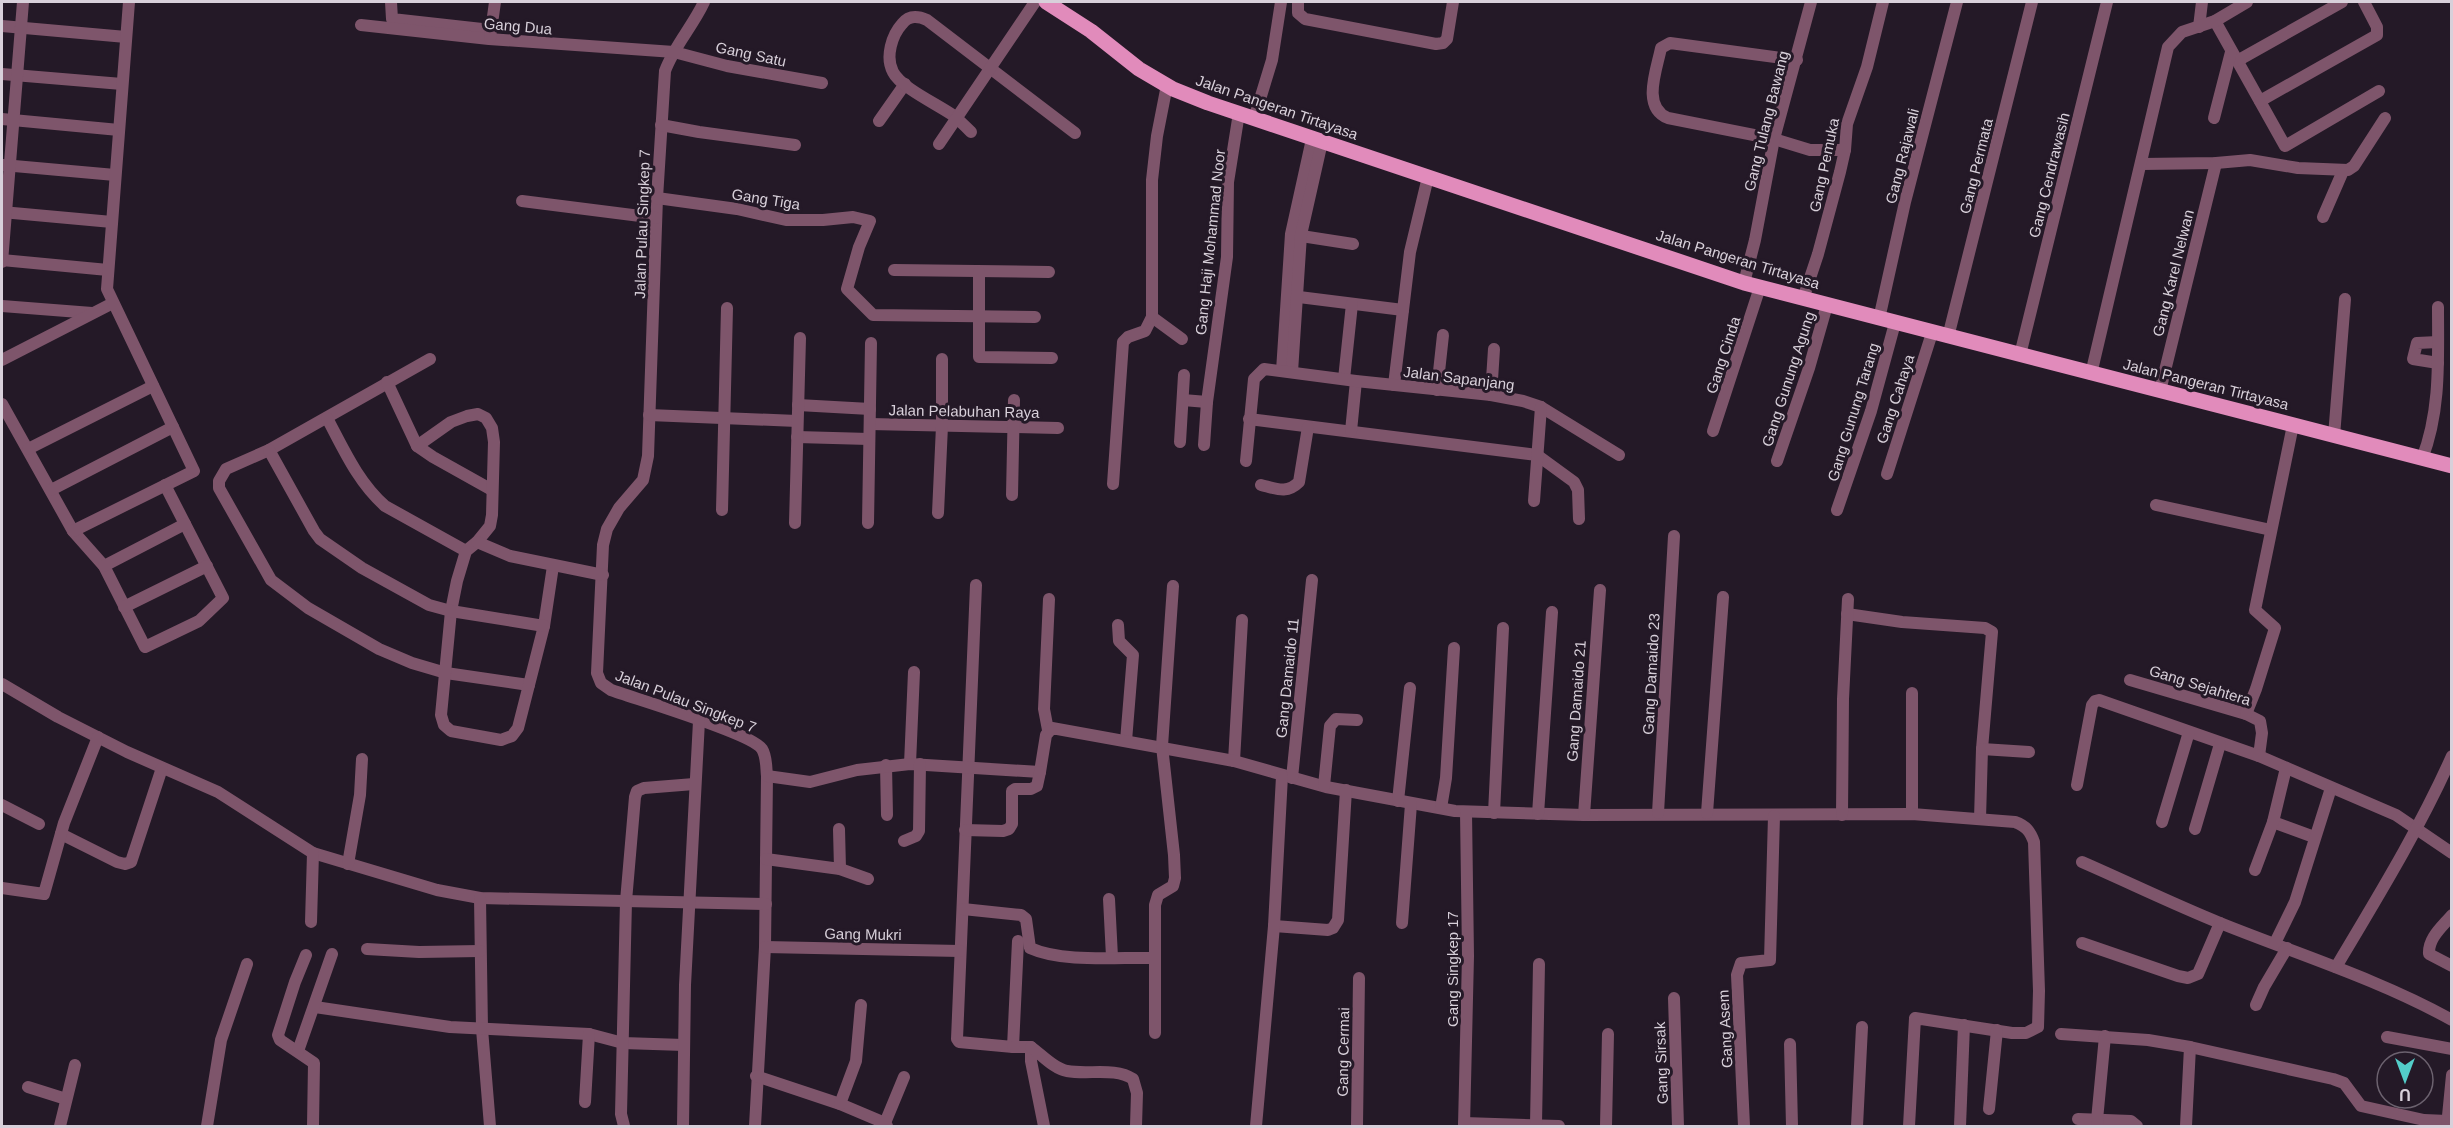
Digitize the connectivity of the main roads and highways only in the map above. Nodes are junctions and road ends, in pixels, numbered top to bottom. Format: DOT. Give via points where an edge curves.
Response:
graph roads {
  1 [pos="1046,2"];
  2 [pos="2451,466"];
  1 -- 2 [label="main road, Jalan Pangeran Tirtayasa" via="1139,69 1208,103 1744,283"];
}
